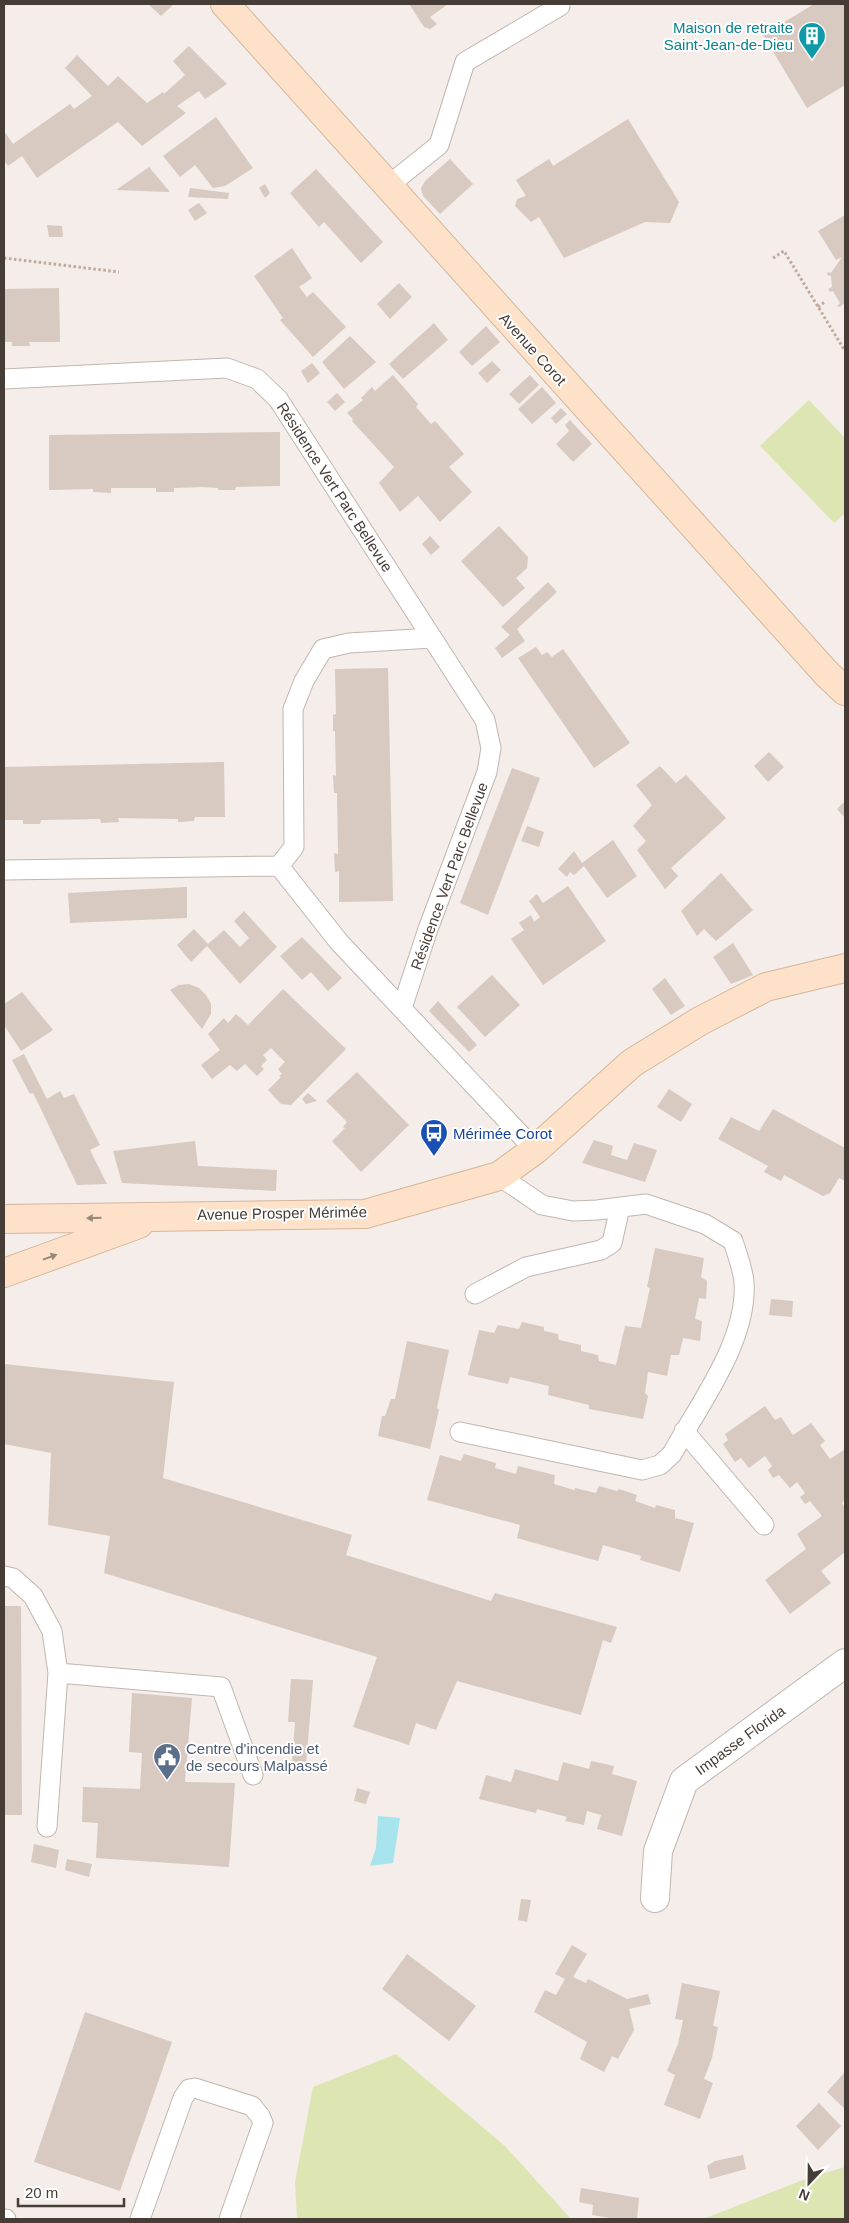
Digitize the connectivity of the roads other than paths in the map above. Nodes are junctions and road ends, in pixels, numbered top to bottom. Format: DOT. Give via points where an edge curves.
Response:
graph roads {
  1 [pos="225,4"];
  2 [pos="560,6"];
  3 [pos="389,185"];
  4 [pos="4,379"];
  5 [pos="432,638"];
  6 [pos="845,691"];
  7 [pos="279,866"];
  8 [pos="4,870"];
  9 [pos="845,968"];
  10 [pos="402,1008"];
  11 [pos="535,1150"];
  12 [pos="499,1176"];
  13 [pos="620,1207"];
  14 [pos="160,1216"];
  15 [pos="4,1220"];
  16 [pos="4,1273"];
  17 [pos="475,1294"];
  18 [pos="684,1431"];
  19 [pos="460,1432"];
  20 [pos="764,1525"];
  21 [pos="4,1576"];
  22 [pos="845,1663"];
  23 [pos="58,1673"];
  24 [pos="253,1775"];
  25 [pos="47,1827"];
  26 [pos="655,1898"];
  27 [pos="140,2219"];
  28 [pos="229,2219"];
  1 -- 3 [label="street, Avenue Corot"];
  2 -- 3 [label="lane" via="465,62 439,145"];
  3 -- 6 [label="street, Avenue Corot" via="819,666"];
  4 -- 5 [label="lane, Résidence Vert Parc Bellevue" via="227,368 257,379 278,399"];
  5 -- 7 [label="lane" via="350,643 323,650 304,681 293,709 294,847"];
  5 -- 10 [label="lane, Résidence Vert Parc Bellevue" via="485,720 490,748 488,772 428,929"];
  7 -- 8 [label="lane"];
  7 -- 10 [label="lane" via="339,942"];
  9 -- 11 [label="street, Avenue Prosper Mérimée" via="766,987 700,1020 632,1063"];
  10 -- 11 [label="lane"];
  11 -- 12 [label="street, Avenue Prosper Mérimée"];
  12 -- 13 [label="lane" via="542,1205 573,1211"];
  12 -- 14 [label="street, Avenue Prosper Mérimée" via="365,1214"];
  13 -- 17 [label="lane" via="612,1242 601,1250 526,1267"];
  13 -- 18 [label="lane" via="646,1204 705,1224 733,1241 744,1281 741,1319 726,1358"];
  14 -- 15 [label="street, Avenue Prosper Mérimée, one-way"];
  16 -- 14 [label="street, Avenue Prosper Mérimée, one-way"];
  18 -- 19 [label="lane" via="672,1454 660,1465 642,1470"];
  18 -- 20 [label="lane"];
  21 -- 23 [label="lane" via="13,1578 33,1596 52,1631"];
  22 -- 26 [label="street, Impasse Florida" via="684,1781 658,1851"];
  23 -- 24 [label="lane" via="221,1687"];
  23 -- 25 [label="lane"];
  27 -- 28 [label="lane" via="183,2098 189,2089 196,2088 252,2106 263,2123"];
}
